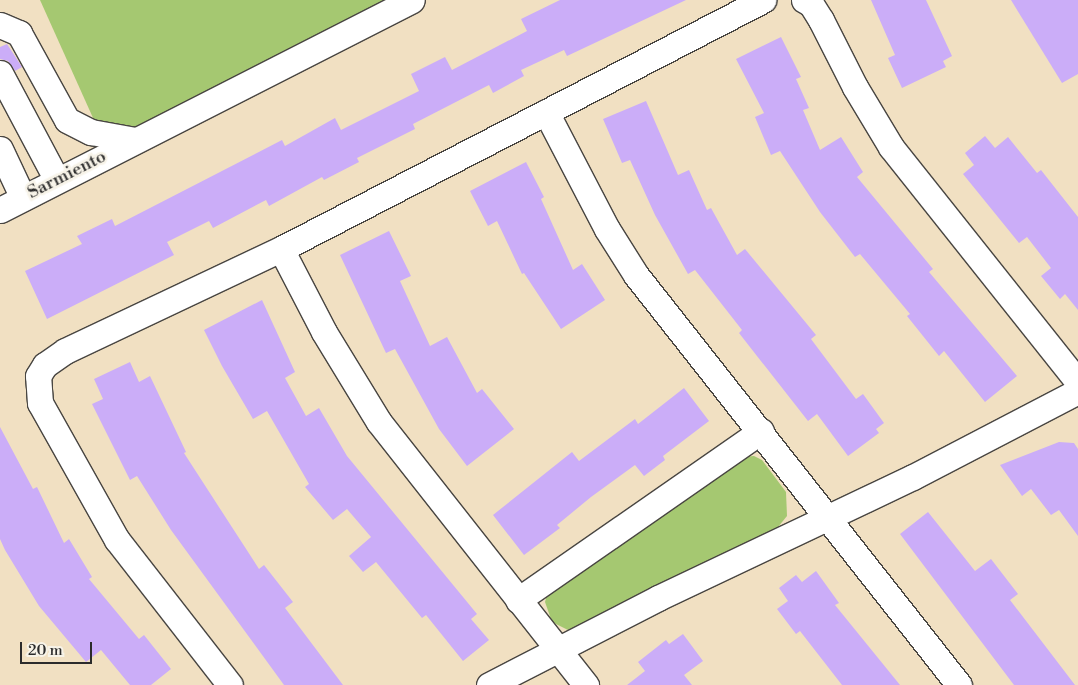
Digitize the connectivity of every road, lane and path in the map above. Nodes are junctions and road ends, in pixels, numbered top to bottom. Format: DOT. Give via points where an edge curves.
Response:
graph roads {
  1 [pos="412,0"];
  2 [pos="763,0"];
  3 [pos="804,0"];
  4 [pos="0,25"];
  5 [pos="0,73"];
  6 [pos="546,112"];
  7 [pos="135,140"];
  8 [pos="0,149"];
  9 [pos="57,180"];
  10 [pos="23,198"];
  11 [pos="0,210"];
  12 [pos="281,248"];
  13 [pos="1078,382"];
  14 [pos="1078,391"];
  15 [pos="761,431"];
  16 [pos="826,518"];
  17 [pos="518,600"];
  18 [pos="558,650"];
  19 [pos="230,685"];
  20 [pos="489,685"];
  21 [pos="586,685"];
  22 [pos="959,685"];
  1 -- 7 [label="street, Sarmiento"];
  2 -- 6 [label="street"];
  3 -- 13 [label="street" via="811,4 821,20 855,87 891,147"];
  4 -- 7 [label="street" via="19,33 67,120 91,132"];
  5 -- 9 [label="street"];
  6 -- 12 [label="street"];
  6 -- 15 [label="street" via="607,229 636,275"];
  7 -- 9 [label="street, Sarmiento"];
  8 -- 10 [label="street"];
  9 -- 10 [label="street, Sarmiento"];
  10 -- 11 [label="street, Sarmiento"];
  12 -- 17 [label="street" via="324,332 379,422"];
  12 -- 19 [label="street" via="65,351 45,365 38,376 40,403 117,540"];
  14 -- 16 [label="street" via="913,477"];
  15 -- 16 [label="street"];
  15 -- 17 [label="street"];
  16 -- 18 [label="street"];
  16 -- 22 [label="street"];
  17 -- 18 [label="street"];
  18 -- 20 [label="street"];
  18 -- 21 [label="street"];
}
